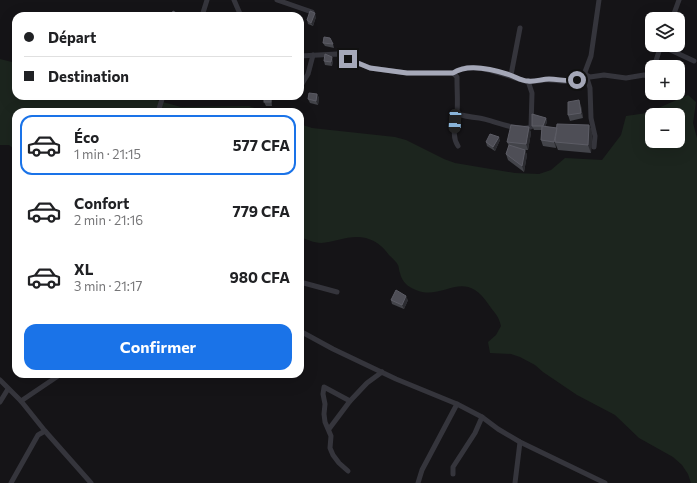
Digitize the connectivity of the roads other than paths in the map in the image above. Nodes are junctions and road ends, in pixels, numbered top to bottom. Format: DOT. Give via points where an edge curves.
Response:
graph roads {
  1 [pos="207,0"];
  2 [pos="234,0"];
  3 [pos="277,0"];
  4 [pos="599,0"];
  5 [pos="679,0"];
  6 [pos="203,12"];
  7 [pos="239,12"];
  8 [pos="312,12"];
  9 [pos="675,12"];
  10 [pos="520,28"];
  11 [pos="675,52"];
  12 [pos="313,55"];
  13 [pos="304,56"];
  14 [pos="694,61"];
  15 [pos="453,73"];
  16 [pos="511,75"];
  17 [pos="586,75"];
  18 [pos="645,75"];
  19 [pos="304,80"];
  20 [pos="528,81"];
  21 [pos="457,114"];
  22 [pos="458,146"];
  23 [pos="594,147"];
  24 [pos="304,283"];
  25 [pos="337,292"];
  26 [pos="304,333"];
  27 [pos="382,372"];
  28 [pos="55,378"];
  29 [pos="0,380"];
  30 [pos="8,389"];
  31 [pos="21,401"];
  32 [pos="350,401"];
  33 [pos="0,402"];
  34 [pos="457,404"];
  35 [pos="482,417"];
  36 [pos="329,429"];
  37 [pos="45,431"];
  38 [pos="520,442"];
  39 [pos="348,471"];
  40 [pos="454,474"];
  41 [pos="11,483"];
  42 [pos="91,483"];
  43 [pos="418,483"];
  44 [pos="515,483"];
  45 [pos="605,483"];
  1 -- 6 [label="street"];
  2 -- 7 [label="street"];
  3 -- 8 [label="street"];
  4 -- 17 [label="street"];
  5 -- 9 [label="street"];
  10 -- 16 [label="street"];
  11 -- 14 [label="street"];
  12 -- 13 [label="street"];
  12 -- 15 [label="street" via="337,54 370,68 407,73"];
  12 -- 19 [label="street" via="311,68"];
  15 -- 16 [label="street" via="478,68"];
  15 -- 21 [label="street" via="457,81"];
  16 -- 20 [label="street"];
  17 -- 18 [label="street" via="626,78"];
  17 -- 20 [label="street" via="569,82 548,79"];
  17 -- 23 [label="street" via="590,88"];
  20 -- 21 [label="street" via="533,103 531,126 528,128"];
  21 -- 22 [label="street" via="454,140"];
  24 -- 25 [label="street"];
  26 -- 27 [label="street"];
  27 -- 32 [label="street"];
  27 -- 34 [label="street"];
  28 -- 31 [label="street"];
  29 -- 30 [label="street"];
  30 -- 31 [label="street"];
  30 -- 33 [label="street"];
  31 -- 37 [label="street"];
  32 -- 36 [label="street"];
  32 -- 36 [label="street" via="324,387 324,414"];
  34 -- 35 [label="street"];
  34 -- 43 [label="street" via="422,470"];
  35 -- 38 [label="street"];
  35 -- 40 [label="street" via="453,467"];
  36 -- 39 [label="street" via="333,455"];
  37 -- 41 [label="street" via="38,435"];
  37 -- 42 [label="street"];
  38 -- 44 [label="street"];
  38 -- 45 [label="street"];
}
